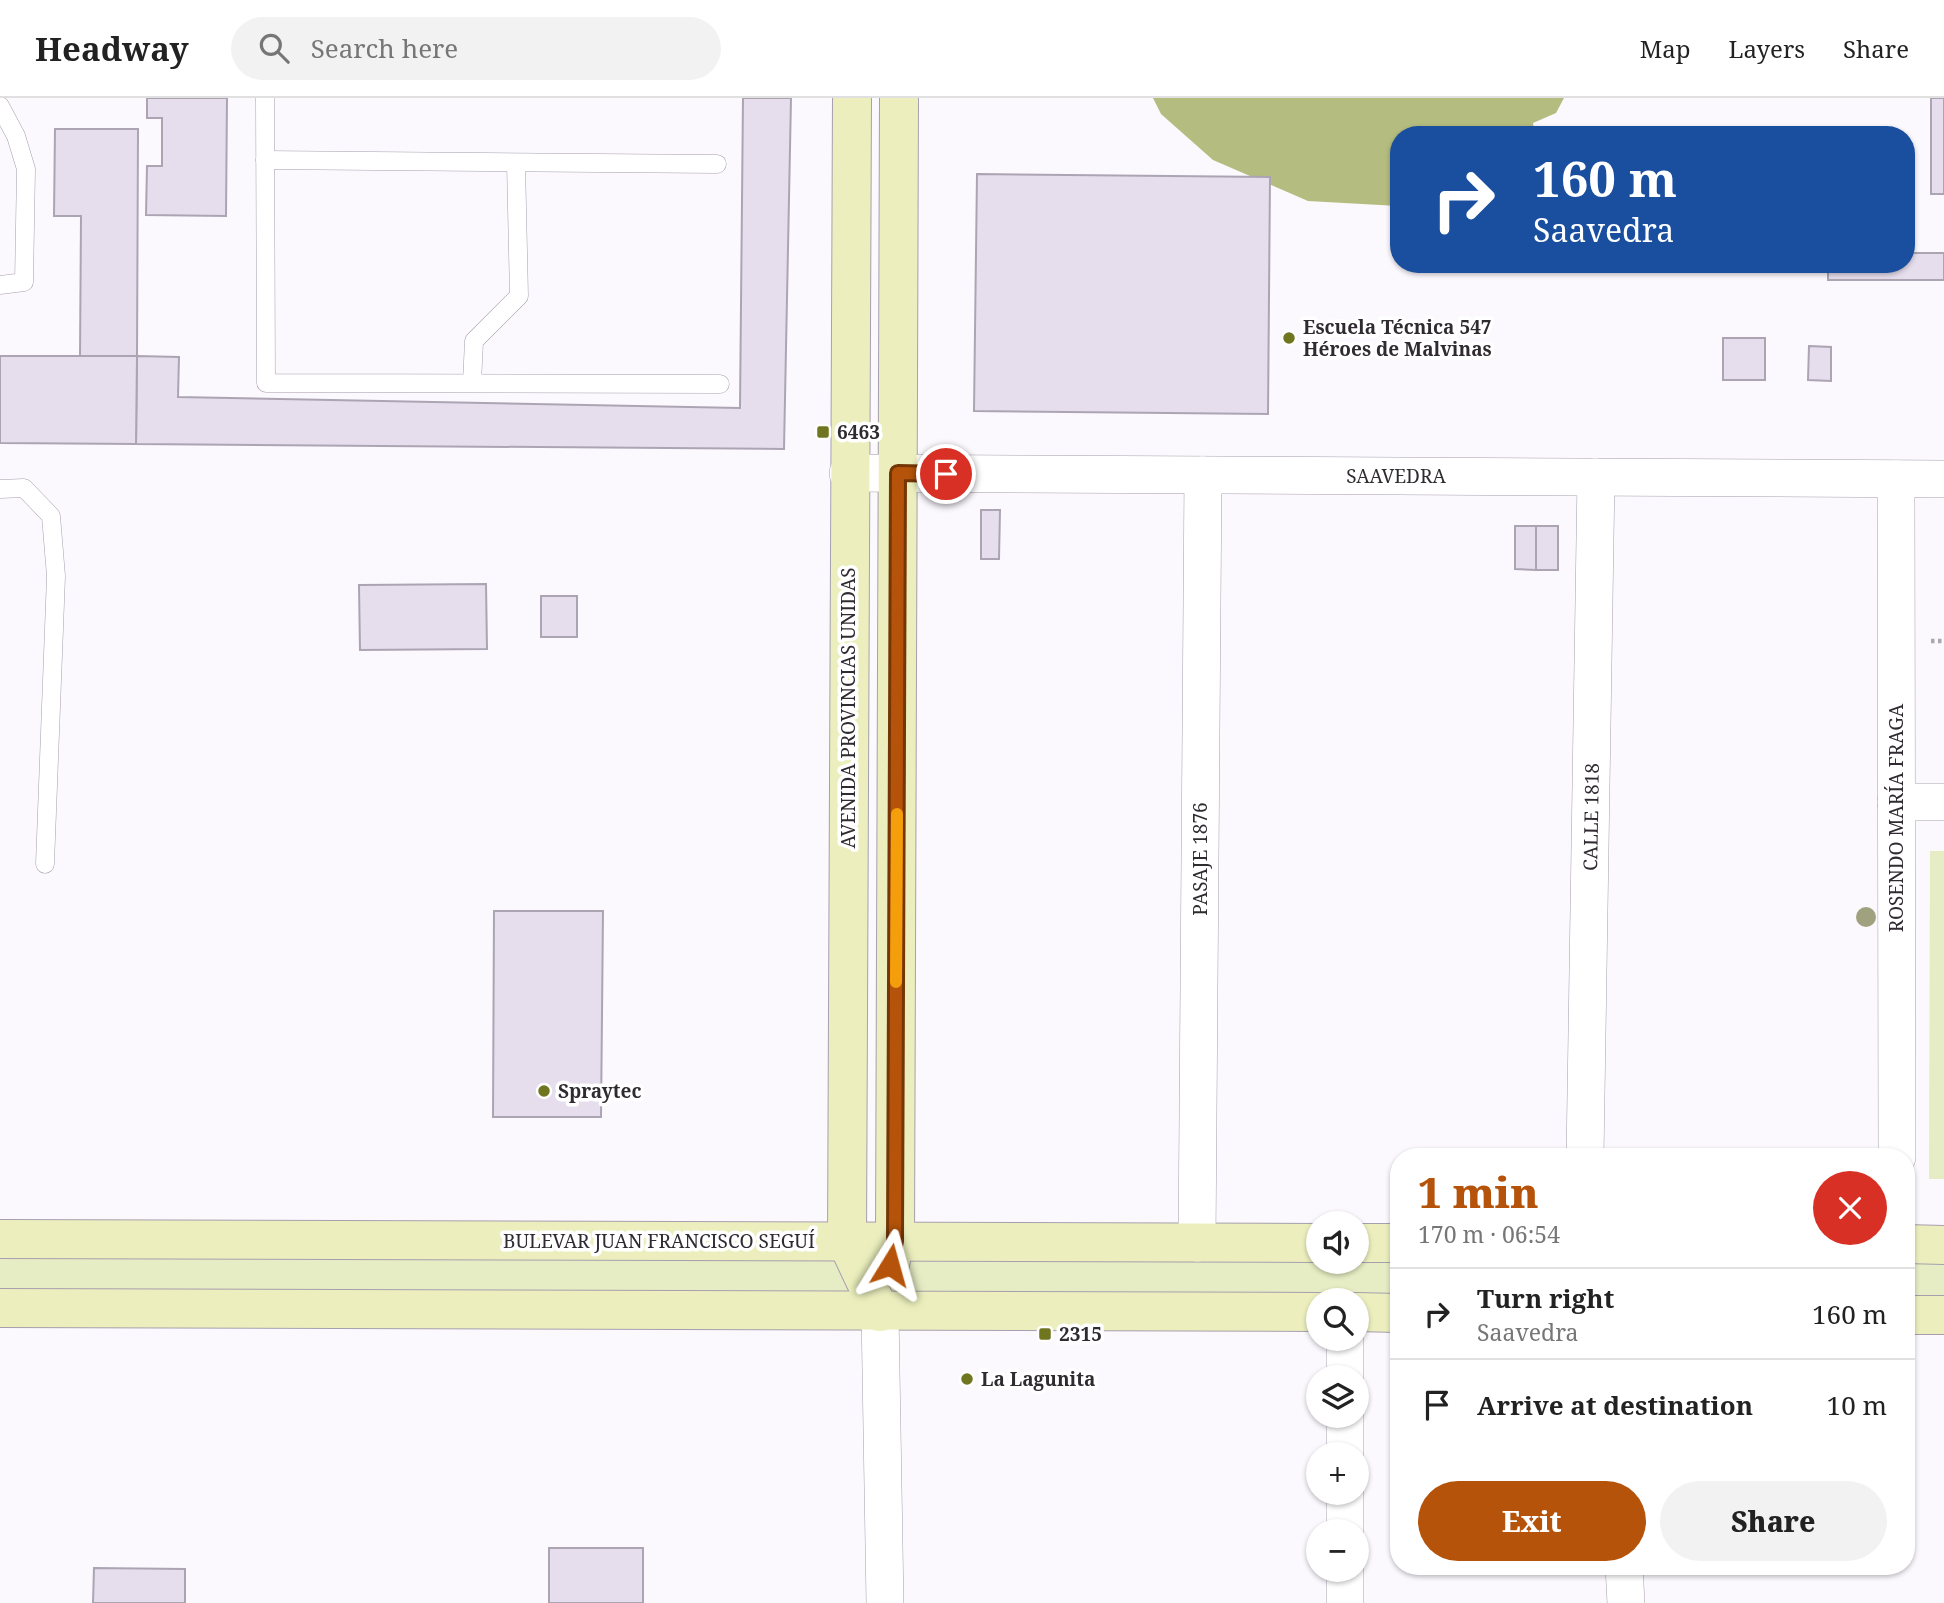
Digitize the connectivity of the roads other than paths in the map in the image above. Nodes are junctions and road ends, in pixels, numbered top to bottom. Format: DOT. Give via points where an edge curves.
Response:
graph roads {
  1 [pos="265,98"];
  2 [pos="852,98"];
  3 [pos="899,98"];
  4 [pos="0,106"];
  5 [pos="265,160"];
  6 [pos="516,163"];
  7 [pos="716,164"];
  8 [pos="0,285"];
  9 [pos="472,383"];
  10 [pos="720,384"];
  11 [pos="848,473"];
  12 [pos="898,473"];
  13 [pos="1203,475"];
  14 [pos="1596,477"];
  15 [pos="1896,479"];
  16 [pos="1944,480"];
  17 [pos="0,489"];
  18 [pos="1896,802"];
  19 [pos="1944,802"];
  20 [pos="45,864"];
  21 [pos="1586,1148"];
  22 [pos="1897,1148"];
  23 [pos="0,1239"];
  24 [pos="847,1241"];
  25 [pos="895,1241"];
  26 [pos="1197,1243"];
  27 [pos="1306,1243"];
  28 [pos="1369,1243"];
  29 [pos="1390,1243"];
  30 [pos="1915,1244"];
  31 [pos="1944,1245"];
  32 [pos="0,1308"];
  33 [pos="880,1312"];
  34 [pos="1306,1312"];
  35 [pos="1369,1312"];
  36 [pos="1390,1313"];
  37 [pos="1915,1315"];
  38 [pos="1944,1315"];
  39 [pos="1624,1575"];
  40 [pos="1345,1582"];
  41 [pos="885,1603"];
  42 [pos="1345,1603"];
  43 [pos="1626,1603"];
  1 -- 5 [label="lane"];
  2 -- 11 [label="main road, AVENIDA PROVINCIAS UNIDAS"];
  3 -- 12 [label="main road, AVENIDA PROVINCIAS UNIDAS"];
  4 -- 8 [label="lane" via="26,169 24,282"];
  5 -- 6 [label="lane"];
  5 -- 9 [label="lane" via="266,383"];
  6 -- 7 [label="lane"];
  6 -- 9 [label="lane" via="519,296 474,341"];
  9 -- 10 [label="lane"];
  11 -- 12 [label="street, SAAVEDRA"];
  11 -- 24 [label="main road, AVENIDA PROVINCIAS UNIDAS"];
  12 -- 13 [label="street, SAAVEDRA"];
  12 -- 25 [label="main road, AVENIDA PROVINCIAS UNIDAS"];
  13 -- 14 [label="street, SAAVEDRA"];
  13 -- 26 [label="street, PASAJE 1876"];
  14 -- 15 [label="street, SAAVEDRA"];
  14 -- 21 [label="street, CALLE 1818"];
  15 -- 16 [label="street, SAAVEDRA"];
  15 -- 18 [label="street, ROSENDO MARÍA FRAGA"];
  17 -- 20 [label="lane" via="24,488 51,516 56,576"];
  18 -- 19 [label="street"];
  18 -- 22 [label="street, ROSENDO MARÍA FRAGA"];
  23 -- 24 [label="main road, BULEVAR JUAN FRANCISCO SEGUÍ"];
  24 -- 25 [label="main road, BULEVAR JUAN FRANCISCO SEGUÍ"];
  24 -- 33 [label="main road, AVENIDA PROVINCIAS UNIDAS"];
  25 -- 26 [label="main road, BULEVAR JUAN FRANCISCO SEGUÍ"];
  25 -- 33 [label="main road, AVENIDA PROVINCIAS UNIDAS"];
  26 -- 27 [label="main road, BULEVAR JUAN FRANCISCO SEGUÍ"];
  28 -- 29 [label="main road"];
  30 -- 31 [label="main road"];
  32 -- 33 [label="main road"];
  33 -- 34 [label="main road"];
  33 -- 41 [label="street, AVENIDA PROVINCIAS UNIDAS"];
  35 -- 36 [label="main road"];
  37 -- 38 [label="main road"];
  39 -- 43 [label="street"];
  40 -- 42 [label="street"];
}
